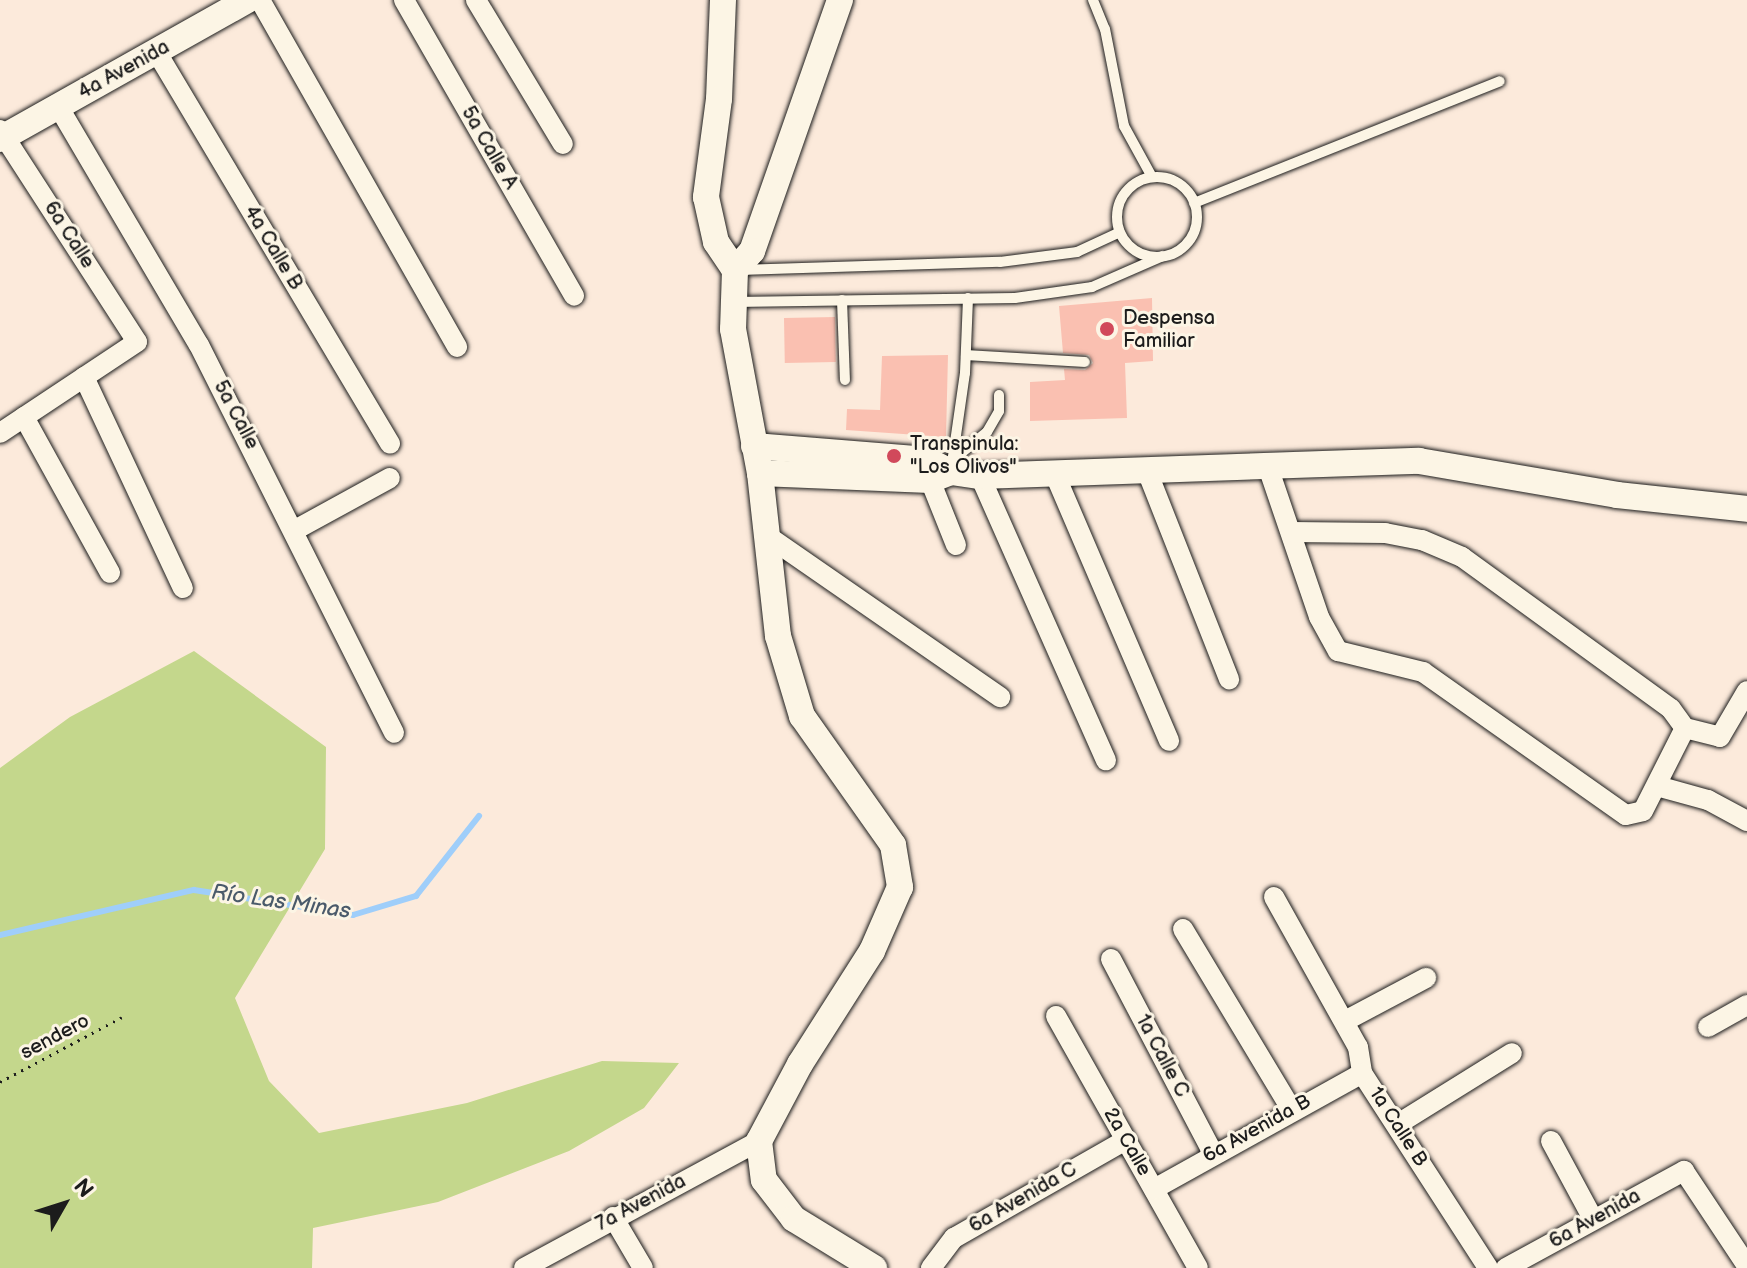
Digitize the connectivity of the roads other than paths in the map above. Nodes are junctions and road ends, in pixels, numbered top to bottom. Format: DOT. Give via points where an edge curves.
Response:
graph roads {
  1 [pos="248,0"];
  2 [pos="260,0"];
  3 [pos="404,0"];
  4 [pos="476,0"];
  5 [pos="723,0"];
  6 [pos="840,0"];
  7 [pos="1093,0"];
  8 [pos="156,51"];
  9 [pos="1500,81"];
  10 [pos="58,106"];
  11 [pos="1,135"];
  12 [pos="563,144"];
  13 [pos="1152,177"];
  14 [pos="1194,203"];
  15 [pos="1120,232"];
  16 [pos="1163,256"];
  17 [pos="735,270"];
  18 [pos="574,296"];
  19 [pos="968,298"];
  20 [pos="842,300"];
  21 [pos="732,302"];
  22 [pos="457,347"];
  23 [pos="966,355"];
  24 [pos="1085,362"];
  25 [pos="84,377"];
  26 [pos="845,380"];
  27 [pos="999,395"];
  28 [pos="24,417"];
  29 [pos="0,433"];
  30 [pos="390,444"];
  31 [pos="754,446"];
  32 [pos="1268,467"];
  33 [pos="945,470"];
  34 [pos="1147,471"];
  35 [pos="760,473"];
  36 [pos="798,473"];
  37 [pos="980,476"];
  38 [pos="1056,477"];
  39 [pos="390,478"];
  40 [pos="1747,509"];
  41 [pos="765,522"];
  42 [pos="295,530"];
  43 [pos="1291,532"];
  44 [pos="956,545"];
  45 [pos="110,573"];
  46 [pos="183,588"];
  47 [pos="1229,679"];
  48 [pos="1747,691"];
  49 [pos="1000,697"];
  50 [pos="1685,728"];
  51 [pos="394,733"];
  52 [pos="1169,741"];
  53 [pos="1106,760"];
  54 [pos="1657,786"];
  55 [pos="1744,813"];
  56 [pos="1274,897"];
  57 [pos="1183,929"];
  58 [pos="1111,959"];
  59 [pos="1426,978"];
  60 [pos="1747,1005"];
  61 [pos="1056,1016"];
  62 [pos="1345,1021"];
  63 [pos="1708,1027"];
  64 [pos="1512,1053"];
  65 [pos="1362,1073"];
  66 [pos="1291,1109"];
  67 [pos="1398,1124"];
  68 [pos="1126,1140"];
  69 [pos="759,1141"];
  70 [pos="1551,1141"];
  71 [pos="1213,1153"];
  72 [pos="1154,1189"];
  73 [pos="613,1217"];
  74 [pos="1593,1219"];
  75 [pos="1530,1263"];
  76 [pos="1747,1266"];
  77 [pos="524,1268"];
  78 [pos="643,1268"];
  79 [pos="874,1268"];
  80 [pos="931,1268"];
  81 [pos="1198,1268"];
  82 [pos="1488,1268"];
  83 [pos="1506,1268"];
  1 -- 8 [label="street, 4a Avenida"];
  2 -- 22 [label="street"];
  3 -- 18 [label="street, 5a Calle A"];
  4 -- 12 [label="street"];
  5 -- 17 [label="street" via="719,99 706,197 716,242"];
  6 -- 17 [label="street" via="752,251"];
  7 -- 13 [label="lane" via="1105,29 1124,126"];
  8 -- 10 [label="street, 4a Avenida"];
  8 -- 30 [label="street, 4a Calle B"];
  9 -- 14 [label="lane"];
  10 -- 11 [label="street, 4a Avenida"];
  10 -- 42 [label="street, 5a Calle" via="199,345"];
  11 -- 25 [label="street, 6a Calle" via="137,342"];
  13 -- 14 [label="lane" via="1182,186"];
  13 -- 15 [label="lane" via="1123,196"];
  14 -- 16 [label="lane" via="1192,236"];
  15 -- 16 [label="lane" via="1141,254"];
  15 -- 17 [label="lane" via="1077,252 1000,262"];
  16 -- 19 [label="lane" via="1092,287 1015,298"];
  17 -- 21 [label="street"];
  19 -- 20 [label="lane"];
  19 -- 23 [label="lane"];
  20 -- 21 [label="lane"];
  20 -- 26 [label="lane"];
  21 -- 31 [label="street" via="735,351"];
  23 -- 24 [label="lane"];
  23 -- 33 [label="lane"];
  25 -- 28 [label="street"];
  25 -- 46 [label="street"];
  27 -- 33 [label="lane" via="999,411 987,432"];
  28 -- 29 [label="street"];
  28 -- 45 [label="street"];
  31 -- 33 [label="street" via="927,460"];
  31 -- 35 [label="street"];
  32 -- 34 [label="street"];
  32 -- 40 [label="street" via="1419,461 1617,495"];
  32 -- 43 [label="street"];
  33 -- 36 [label="street"];
  33 -- 37 [label="street"];
  33 -- 44 [label="street"];
  34 -- 38 [label="street"];
  34 -- 47 [label="street"];
  35 -- 36 [label="street"];
  35 -- 41 [label="street"];
  36 -- 41 [label="street" via="785,480"];
  37 -- 38 [label="street"];
  37 -- 53 [label="street"];
  38 -- 52 [label="street"];
  39 -- 42 [label="street"];
  41 -- 49 [label="street"];
  41 -- 69 [label="street" via="778,636 802,716 893,845 900,887 872,951 800,1064"];
  42 -- 51 [label="street, 5a Calle"];
  43 -- 50 [label="street" via="1385,533 1422,540 1462,557 1671,709"];
  43 -- 54 [label="street" via="1319,617 1338,651 1423,672 1617,812 1639,814"];
  48 -- 50 [label="street" via="1720,737"];
  50 -- 54 [label="street"];
  54 -- 55 [label="street"];
  56 -- 62 [label="street, 1a Calle B"];
  57 -- 66 [label="street"];
  58 -- 71 [label="street, 1a Calle C"];
  59 -- 62 [label="street"];
  60 -- 63 [label="street"];
  61 -- 68 [label="street, 2a Calle"];
  62 -- 65 [label="street, 1a Calle B" via="1360,1053"];
  64 -- 67 [label="street"];
  65 -- 66 [label="street, 6a Avenida B"];
  65 -- 67 [label="street, 1a Calle B"];
  66 -- 71 [label="street, 6a Avenida B"];
  67 -- 82 [label="street, 1a Calle B"];
  68 -- 72 [label="street, 2a Calle"];
  68 -- 80 [label="street, 6a Avenida C" via="954,1238"];
  69 -- 73 [label="street, 7a Avenida"];
  69 -- 79 [label="street" via="764,1180 794,1219"];
  70 -- 74 [label="street"];
  71 -- 72 [label="street, 6a Avenida B"];
  72 -- 81 [label="street, 2a Calle"];
  73 -- 77 [label="street, 7a Avenida"];
  73 -- 78 [label="street"];
  74 -- 75 [label="street, 6a Avenida"];
  74 -- 76 [label="street, 6a Avenida" via="1684,1171"];
  75 -- 83 [label="street, 6a Avenida"];
}
